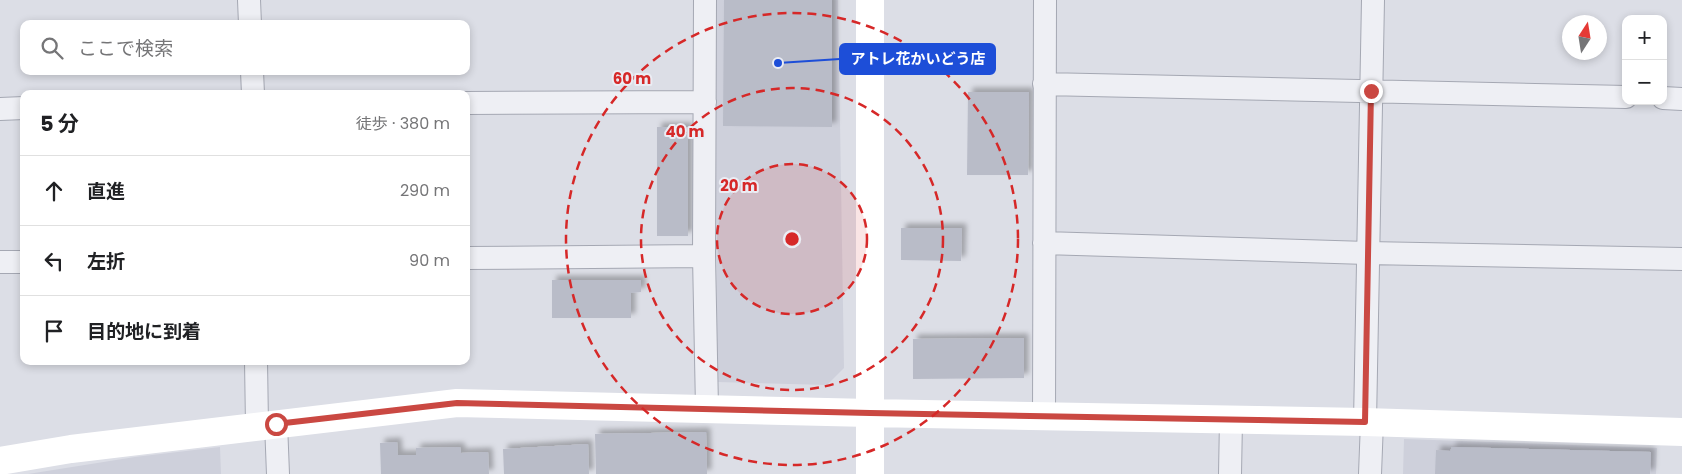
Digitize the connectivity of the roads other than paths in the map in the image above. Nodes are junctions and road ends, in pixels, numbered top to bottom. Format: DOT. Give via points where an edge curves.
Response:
graph roads {
  1 [pos="249,0"];
  2 [pos="705,0"];
  3 [pos="870,0"];
  4 [pos="1045,0"];
  5 [pos="1373,0"];
  6 [pos="250,20"];
  7 [pos="252,75"];
  8 [pos="1044,84"];
  9 [pos="253,90"];
  10 [pos="1371,91"];
  11 [pos="1622,98"];
  12 [pos="1667,98"];
  13 [pos="1682,99"];
  14 [pos="705,102"];
  15 [pos="470,103"];
  16 [pos="0,108"];
  17 [pos="20,108"];
  18 [pos="1044,243"];
  19 [pos="1367,253"];
  20 [pos="704,256"];
  21 [pos="470,258"];
  22 [pos="1682,259"];
  23 [pos="0,262"];
  24 [pos="20,262"];
  25 [pos="257,365"];
  26 [pos="707,408"];
  27 [pos="870,413"];
  28 [pos="1044,416"];
  29 [pos="1231,420"];
  30 [pos="1369,422"];
  31 [pos="267,424"];
  32 [pos="1682,432"];
  33 [pos="0,461"];
  34 [pos="278,474"];
  35 [pos="870,474"];
  36 [pos="1230,474"];
  37 [pos="1370,474"];
  1 -- 6 [label="street"];
  2 -- 14 [label="street"];
  3 -- 27 [label="street"];
  4 -- 8 [label="street"];
  5 -- 10 [label="street"];
  7 -- 9 [label="street"];
  8 -- 10 [label="street"];
  8 -- 18 [label="street"];
  10 -- 11 [label="street"];
  10 -- 19 [label="street"];
  12 -- 13 [label="street"];
  14 -- 15 [label="street"];
  14 -- 20 [label="street"];
  16 -- 17 [label="street"];
  18 -- 19 [label="street"];
  18 -- 28 [label="street"];
  19 -- 22 [label="street"];
  19 -- 30 [label="street"];
  20 -- 21 [label="street"];
  20 -- 26 [label="street"];
  23 -- 24 [label="street"];
  25 -- 31 [label="street"];
  26 -- 27 [label="street"];
  26 -- 31 [label="street" via="457,403"];
  27 -- 28 [label="street"];
  27 -- 35 [label="street"];
  28 -- 29 [label="street"];
  29 -- 30 [label="street"];
  29 -- 36 [label="street"];
  30 -- 32 [label="street"];
  30 -- 37 [label="street"];
  31 -- 33 [label="street"];
  31 -- 34 [label="street"];
}
